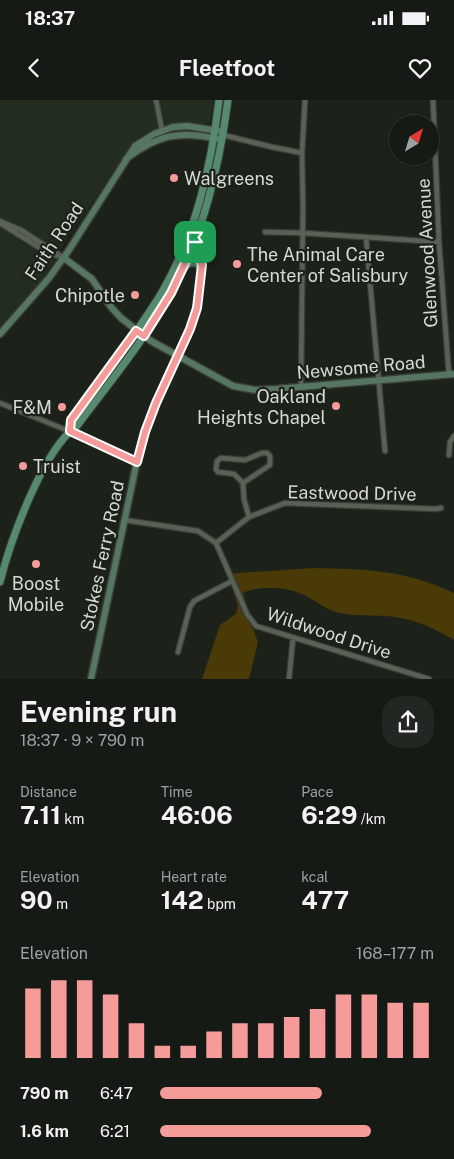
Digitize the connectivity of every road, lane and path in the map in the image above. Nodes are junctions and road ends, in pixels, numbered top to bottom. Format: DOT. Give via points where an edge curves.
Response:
graph roads {
  1 [pos="156,100"];
  2 [pos="220,100"];
  3 [pos="228,100"];
  4 [pos="305,100"];
  5 [pos="433,100"];
  6 [pos="162,130"];
  7 [pos="215,130"];
  8 [pos="223,135"];
  9 [pos="214,138"];
  10 [pos="302,153"];
  11 [pos="126,159"];
  12 [pos="0,222"];
  13 [pos="265,232"];
  14 [pos="303,233"];
  15 [pos="366,237"];
  16 [pos="195,242"];
  17 [pos="439,242"];
  18 [pos="64,258"];
  19 [pos="201,269"];
  20 [pos="183,270"];
  21 [pos="136,331"];
  22 [pos="0,334"];
  23 [pos="144,336"];
  24 [pos="178,356"];
  25 [pos="452,374"];
  26 [pos="379,381"];
  27 [pos="301,387"];
  28 [pos="0,403"];
  29 [pos="70,431"];
  30 [pos="454,436"];
  31 [pos="384,451"];
  32 [pos="449,455"];
  33 [pos="137,462"];
  34 [pos="243,484"];
  35 [pos="440,508"];
  36 [pos="249,517"];
  37 [pos="124,520"];
  38 [pos="216,543"];
  39 [pos="232,581"];
  40 [pos="0,582"];
  41 [pos="293,638"];
  42 [pos="178,652"];
  43 [pos="91,679"];
  44 [pos="289,679"];
  45 [pos="429,679"];
  1 -- 6 [label="street"];
  2 -- 7 [label="main road"];
  3 -- 8 [label="main road"];
  4 -- 10 [label="street"];
  5 -- 17 [label="street, Glenwood Avenue"];
  6 -- 7 [label="street, Faith Road" via="183,126"];
  6 -- 11 [label="street, Faith Road" via="136,144"];
  7 -- 8 [label="street, Faith Road"];
  7 -- 9 [label="main road"];
  8 -- 9 [label="street, Faith Road"];
  8 -- 10 [label="street, Faith Road"];
  8 -- 16 [label="main road" via="214,183"];
  9 -- 11 [label="street, Faith Road" via="167,136 147,144"];
  9 -- 21 [label="main road" via="203,190 187,238 166,284"];
  10 -- 14 [label="street"];
  11 -- 18 [label="street, Faith Road"];
  12 -- 18 [label="street" via="48,253"];
  13 -- 14 [label="street"];
  14 -- 15 [label="street"];
  14 -- 27 [label="street"];
  15 -- 17 [label="street"];
  15 -- 26 [label="street"];
  16 -- 19 [label="street, Stokes Ferry Road"];
  16 -- 20 [label="main road"];
  17 -- 25 [label="street, Glenwood Avenue"];
  18 -- 21 [label="street, Newsome Road" via="92,279 111,308"];
  18 -- 22 [label="street, Faith Road"];
  19 -- 20 [label="main road" via="192,262"];
  19 -- 24 [label="street, Stokes Ferry Road" via="197,308"];
  20 -- 23 [label="main road"];
  21 -- 23 [label="street, Newsome Road"];
  21 -- 29 [label="main road" via="71,420"];
  23 -- 24 [label="street, Newsome Road"];
  23 -- 29 [label="main road"];
  24 -- 27 [label="street, Newsome Road" via="238,388"];
  24 -- 33 [label="street, Stokes Ferry Road" via="156,403"];
  25 -- 26 [label="street, Newsome Road"];
  26 -- 27 [label="street, Newsome Road"];
  26 -- 31 [label="street"];
  28 -- 29 [label="street"];
  29 -- 33 [label="street"];
  29 -- 40 [label="main road" via="47,463 32,493"];
  30 -- 32 [label="street"];
  33 -- 37 [label="street, Stokes Ferry Road"];
  34 -- 34 [label="street" via="270,465 267,453 245,460 221,458 217,461 218,472 234,474"];
  34 -- 36 [label="street"];
  35 -- 36 [label="street, Eastwood Drive" via="285,503"];
  36 -- 38 [label="street, Eastwood Drive"];
  37 -- 38 [label="street" via="198,531"];
  37 -- 43 [label="street, Stokes Ferry Road"];
  38 -- 39 [label="street, Wildwood Drive"];
  39 -- 41 [label="street, Wildwood Drive" via="246,614 256,626"];
  39 -- 42 [label="street" via="190,606"];
  41 -- 44 [label="street"];
  41 -- 45 [label="street, Wildwood Drive"];
}
